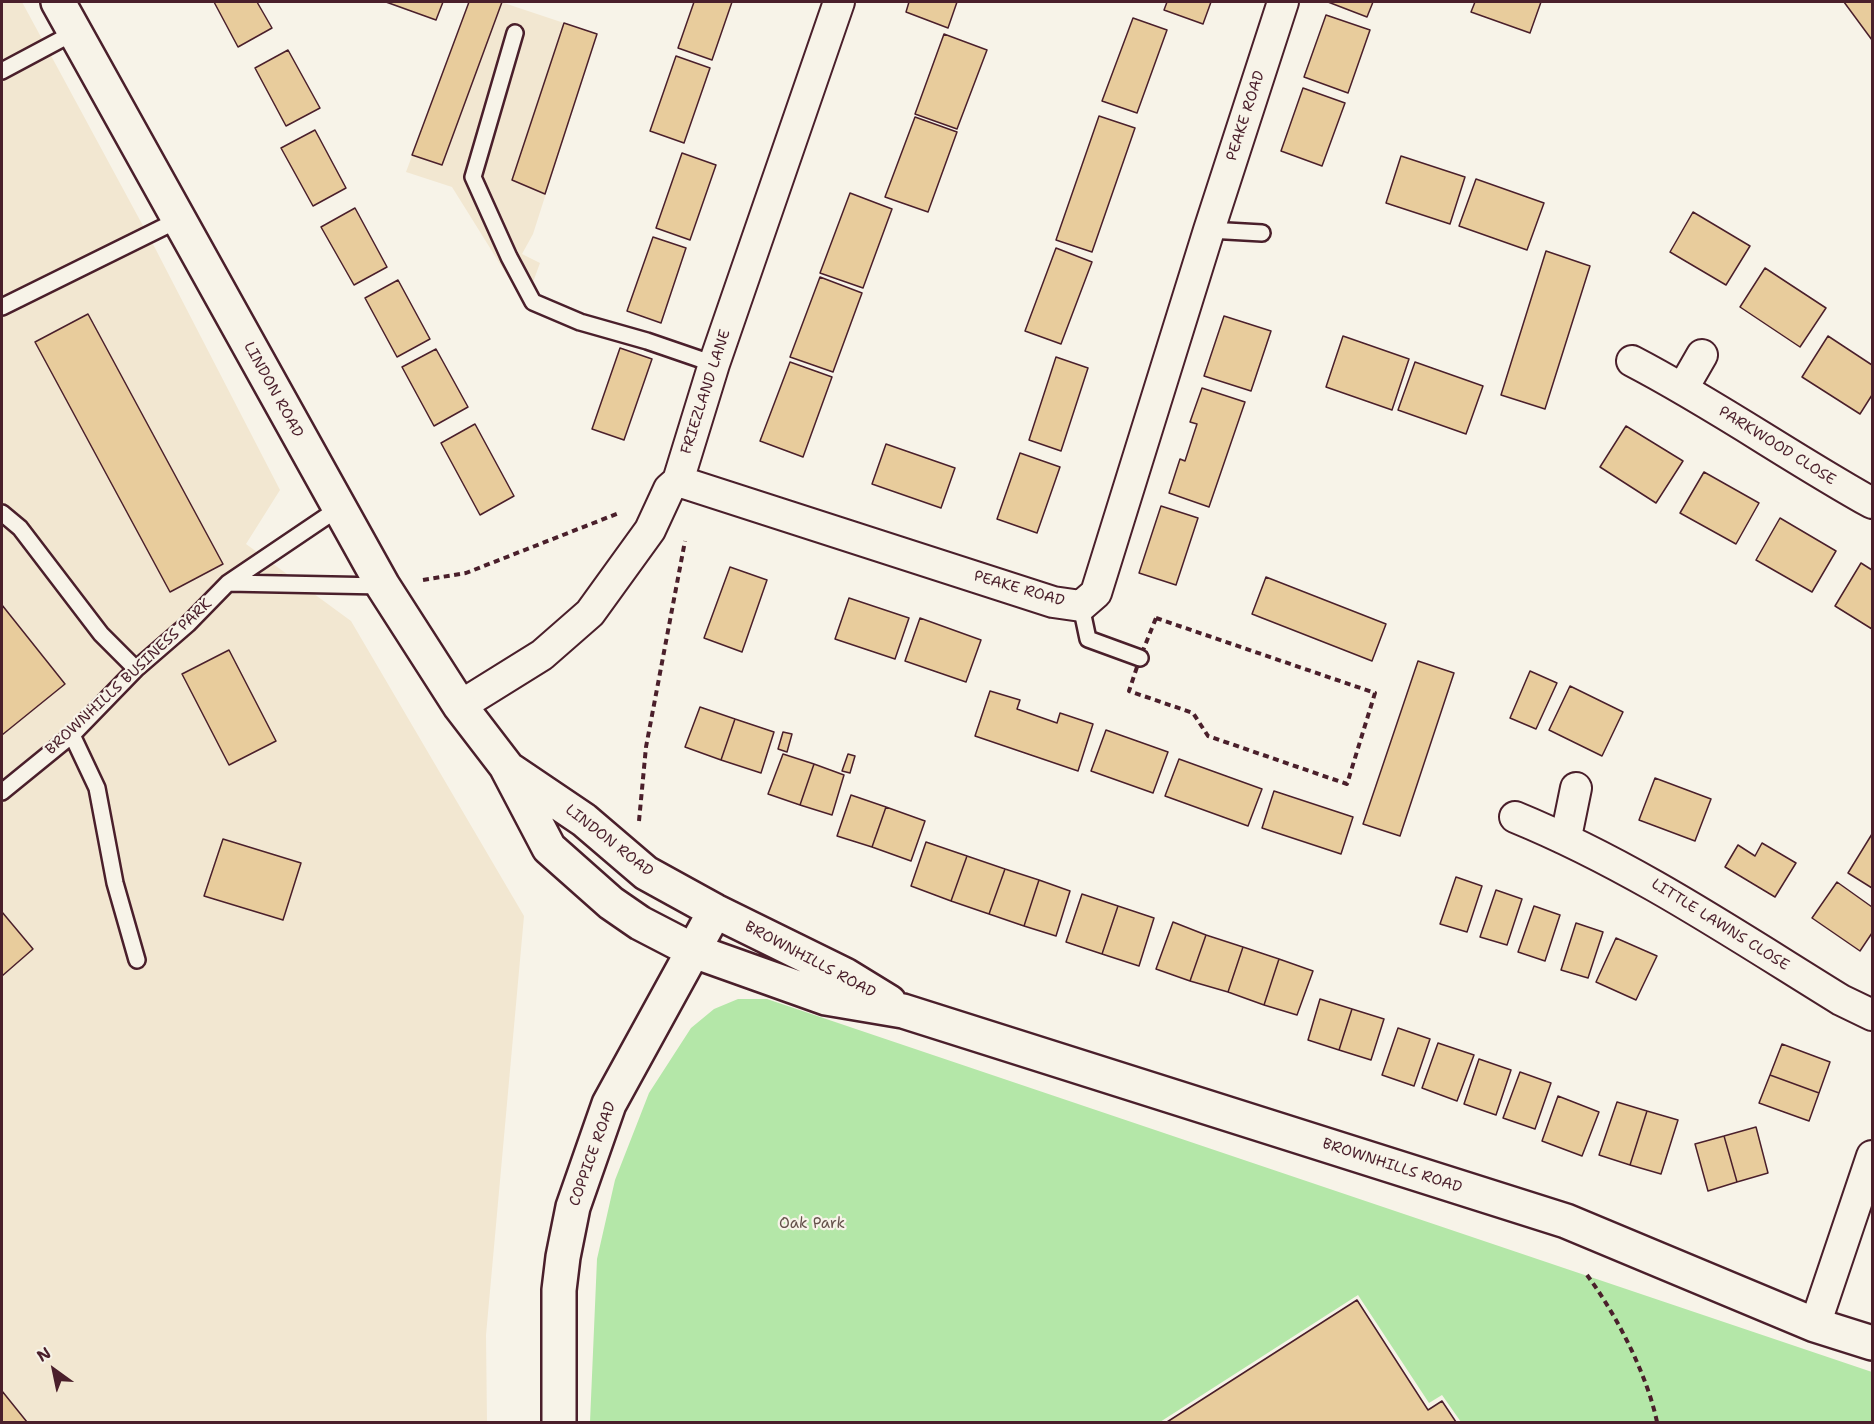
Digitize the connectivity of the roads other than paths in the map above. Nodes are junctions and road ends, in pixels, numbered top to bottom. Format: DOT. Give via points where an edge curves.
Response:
graph roads {
  1 [pos="58,2"];
  2 [pos="839,2"];
  3 [pos="1283,2"];
  4 [pos="75,32"];
  5 [pos="515,33"];
  6 [pos="2,71"];
  7 [pos="178,220"];
  8 [pos="1209,230"];
  9 [pos="1262,233"];
  10 [pos="2,308"];
  11 [pos="1702,355"];
  12 [pos="1632,361"];
  13 [pos="714,364"];
  14 [pos="1683,388"];
  15 [pos="674,485"];
  16 [pos="1872,502"];
  17 [pos="339,508"];
  18 [pos="2,513"];
  19 [pos="228,583"];
  20 [pos="383,586"];
  21 [pos="1081,606"];
  22 [pos="1140,658"];
  23 [pos="136,669"];
  24 [pos="460,706"];
  25 [pos="72,735"];
  26 [pos="506,766"];
  27 [pos="1576,789"];
  28 [pos="2,792"];
  29 [pos="1515,816"];
  30 [pos="1566,837"];
  31 [pos="715,911"];
  32 [pos="694,951"];
  33 [pos="137,960"];
  34 [pos="903,1011"];
  35 [pos="1872,1015"];
  36 [pos="1872,1156"];
  37 [pos="1815,1325"];
  38 [pos="1872,1343"];
  39 [pos="559,1422"];
  1 -- 4 [label="main road, LINDON ROAD"];
  2 -- 13 [label="street, FRIEZLAND LANE"];
  3 -- 8 [label="street, PEAKE ROAD"];
  4 -- 6 [label="lane"];
  4 -- 7 [label="main road, LINDON ROAD"];
  5 -- 13 [label="lane" via="473,177 533,302 580,322"];
  7 -- 10 [label="lane"];
  7 -- 17 [label="main road, LINDON ROAD"];
  8 -- 9 [label="lane"];
  8 -- 21 [label="street, PEAKE ROAD" via="1096,593"];
  11 -- 14 [label="street"];
  12 -- 14 [label="street, PARKWOOD CLOSE"];
  13 -- 15 [label="street, FRIEZLAND LANE"];
  14 -- 16 [label="street, PARKWOOD CLOSE"];
  15 -- 21 [label="street, PEAKE ROAD" via="1053,602"];
  15 -- 24 [label="street, FRIEZLAND LANE" via="650,530 590,613 542,655"];
  17 -- 19 [label="lane, BROWNHILLS BUSINESS PARK"];
  17 -- 20 [label="main road, LINDON ROAD"];
  18 -- 23 [label="lane" via="20,528 101,634"];
  19 -- 20 [label="lane"];
  19 -- 23 [label="lane, BROWNHILLS BUSINESS PARK"];
  20 -- 24 [label="main road, LINDON ROAD"];
  21 -- 22 [label="lane" via="1088,639"];
  23 -- 25 [label="lane, BROWNHILLS BUSINESS PARK"];
  24 -- 26 [label="main road, LINDON ROAD"];
  25 -- 28 [label="lane, BROWNHILLS BUSINESS PARK"];
  25 -- 33 [label="lane" via="98,788 115,883"];
  26 -- 31 [label="main road, LINDON ROAD" via="584,820 646,873"];
  26 -- 32 [label="main road, LINDON ROAD" via="549,848 621,910"];
  27 -- 30 [label="street"];
  29 -- 30 [label="street, LITTLE LAWNS CLOSE"];
  30 -- 35 [label="street, LITTLE LAWNS CLOSE" via="1652,883 1841,1000"];
  31 -- 32 [label="main road, COPPICE ROAD"];
  31 -- 34 [label="main road, BROWNHILLS ROAD" via="844,975"];
  32 -- 34 [label="main road, BROWNHILLS ROAD" via="826,998"];
  32 -- 39 [label="main road, COPPICE ROAD" via="609,1104 573,1207 559,1290"];
  34 -- 37 [label="main road, BROWNHILLS ROAD" via="1566,1221"];
  36 -- 37 [label="street"];
  37 -- 38 [label="main road, BROWNHILLS ROAD"];
}
